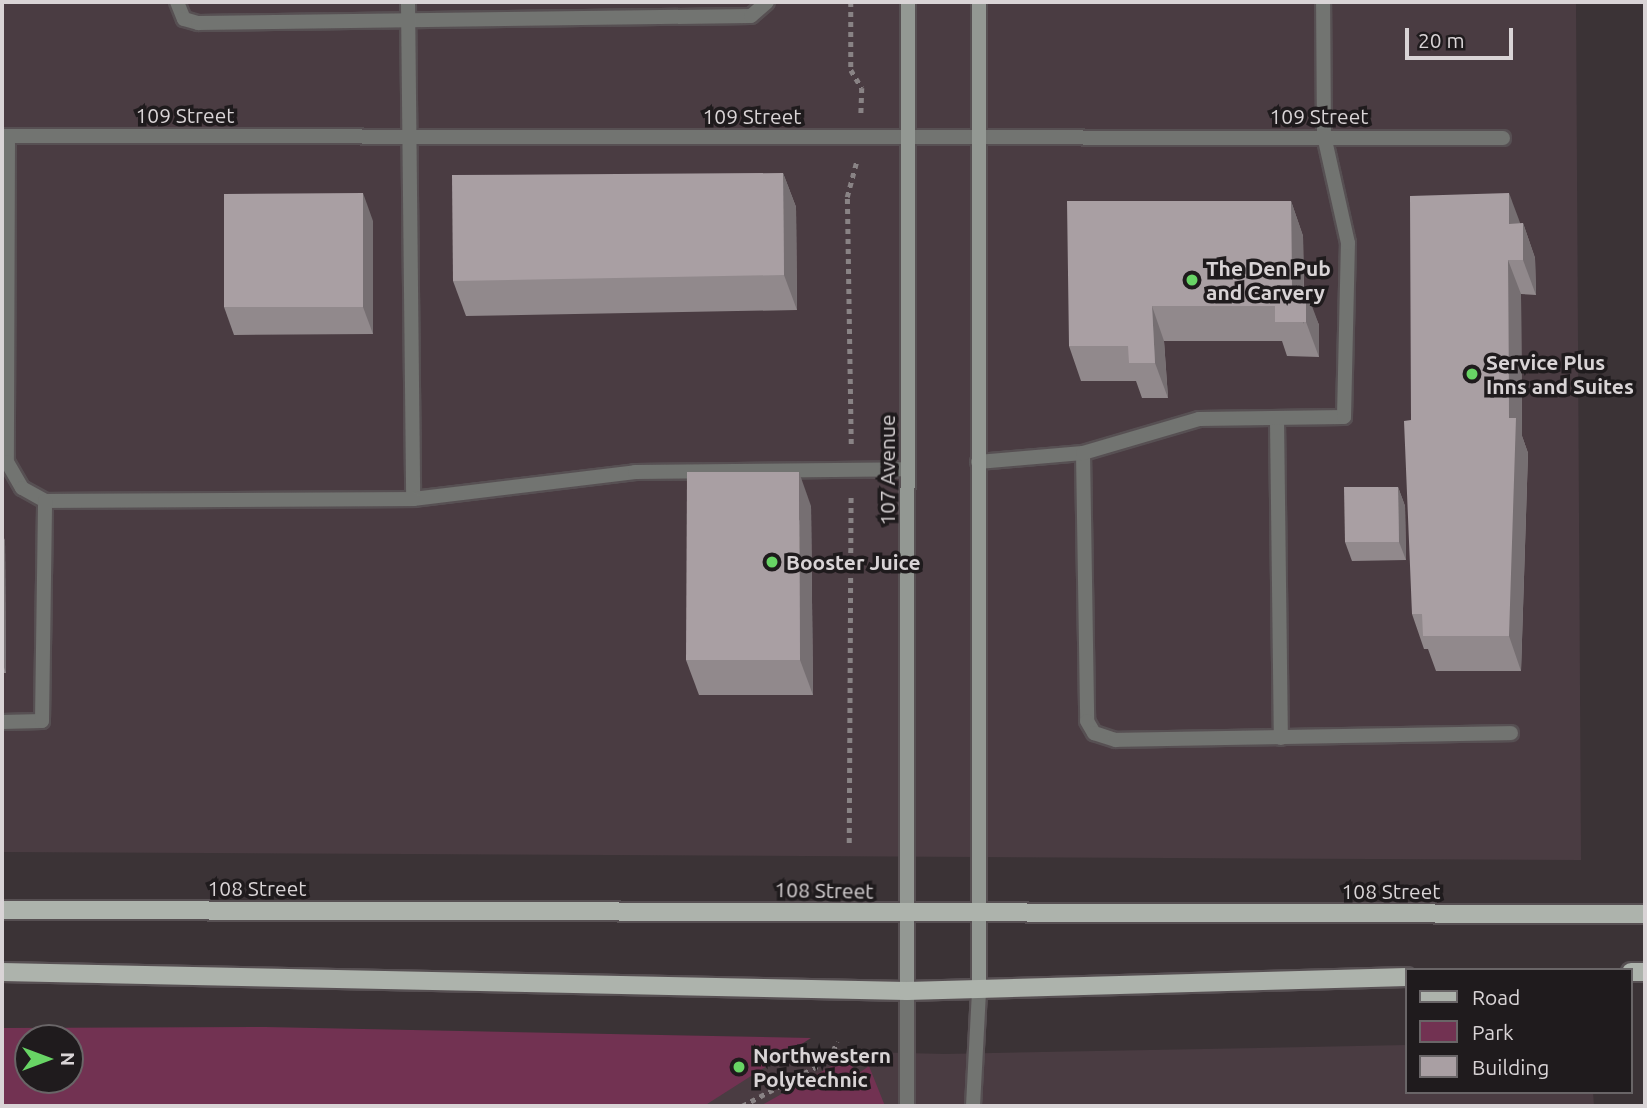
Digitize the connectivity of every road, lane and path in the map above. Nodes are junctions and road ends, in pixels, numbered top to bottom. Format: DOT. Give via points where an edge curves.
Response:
graph roads {
  1 [pos="177,2"];
  2 [pos="408,2"];
  3 [pos="767,2"];
  4 [pos="850,2"];
  5 [pos="908,2"];
  6 [pos="979,2"];
  7 [pos="1323,2"];
  8 [pos="408,22"];
  9 [pos="5,136"];
  10 [pos="407,136"];
  11 [pos="1324,136"];
  12 [pos="860,138"];
  13 [pos="979,138"];
  14 [pos="1503,138"];
  15 [pos="908,139"];
  16 [pos="1277,420"];
  17 [pos="1083,453"];
  18 [pos="978,462"];
  19 [pos="908,469"];
  20 [pos="851,470"];
  21 [pos="413,499"];
  22 [pos="45,501"];
  23 [pos="2,722"];
  24 [pos="1511,733"];
  25 [pos="1281,737"];
  26 [pos="849,843"];
  27 [pos="2,910"];
  28 [pos="906,914"];
  29 [pos="980,914"];
  30 [pos="1645,914"];
  31 [pos="2,972"];
  32 [pos="1406,977"];
  33 [pos="906,990"];
  34 [pos="979,990"];
  35 [pos="837,1042"];
  36 [pos="742,1106"];
  37 [pos="907,1106"];
  38 [pos="973,1106"];
  1 -- 8 [label="street" via="184,19 198,23"];
  2 -- 8 [label="street"];
  3 -- 8 [label="street" via="751,16"];
  4 -- 12 [label="path" via="851,70 862,88"];
  5 -- 15 [label="main road, 107 Avenue"];
  6 -- 13 [label="main road"];
  7 -- 11 [label="street"];
  8 -- 10 [label="street"];
  9 -- 10 [label="street, 109 Street"];
  9 -- 22 [label="street" via="7,462 22,488"];
  10 -- 12 [label="street, 109 Street"];
  10 -- 21 [label="street"];
  11 -- 13 [label="street, 109 Street"];
  11 -- 14 [label="street, 109 Street"];
  11 -- 16 [label="street" via="1348,243 1349,407 1344,417 1329,421"];
  12 -- 15 [label="street, 109 Street"];
  12 -- 20 [label="path" via="847,197"];
  13 -- 15 [label="street, 109 Street"];
  13 -- 18 [label="main road"];
  15 -- 19 [label="main road, 107 Avenue"];
  16 -- 17 [label="street" via="1199,419 1149,429"];
  16 -- 25 [label="street"];
  17 -- 18 [label="street"];
  17 -- 25 [label="street" via="1087,721 1094,733 1116,740"];
  18 -- 29 [label="main road"];
  19 -- 20 [label="street"];
  19 -- 28 [label="main road, 107 Avenue"];
  20 -- 21 [label="street" via="635,472"];
  20 -- 26 [label="path"];
  21 -- 22 [label="street"];
  22 -- 23 [label="street" via="42,721"];
  24 -- 25 [label="street"];
  27 -- 28 [label="main road, 108 Street"];
  28 -- 29 [label="main road, 108 Street"];
  28 -- 33 [label="main road, 107 Avenue"];
  29 -- 30 [label="main road, 108 Street"];
  29 -- 34 [label="main road"];
  31 -- 33 [label="main road"];
  32 -- 34 [label="main road"];
  33 -- 34 [label="main road"];
  33 -- 37 [label="street, 107 Avenue"];
  34 -- 38 [label="street"];
  35 -- 36 [label="path" via="829,1060"];
}
